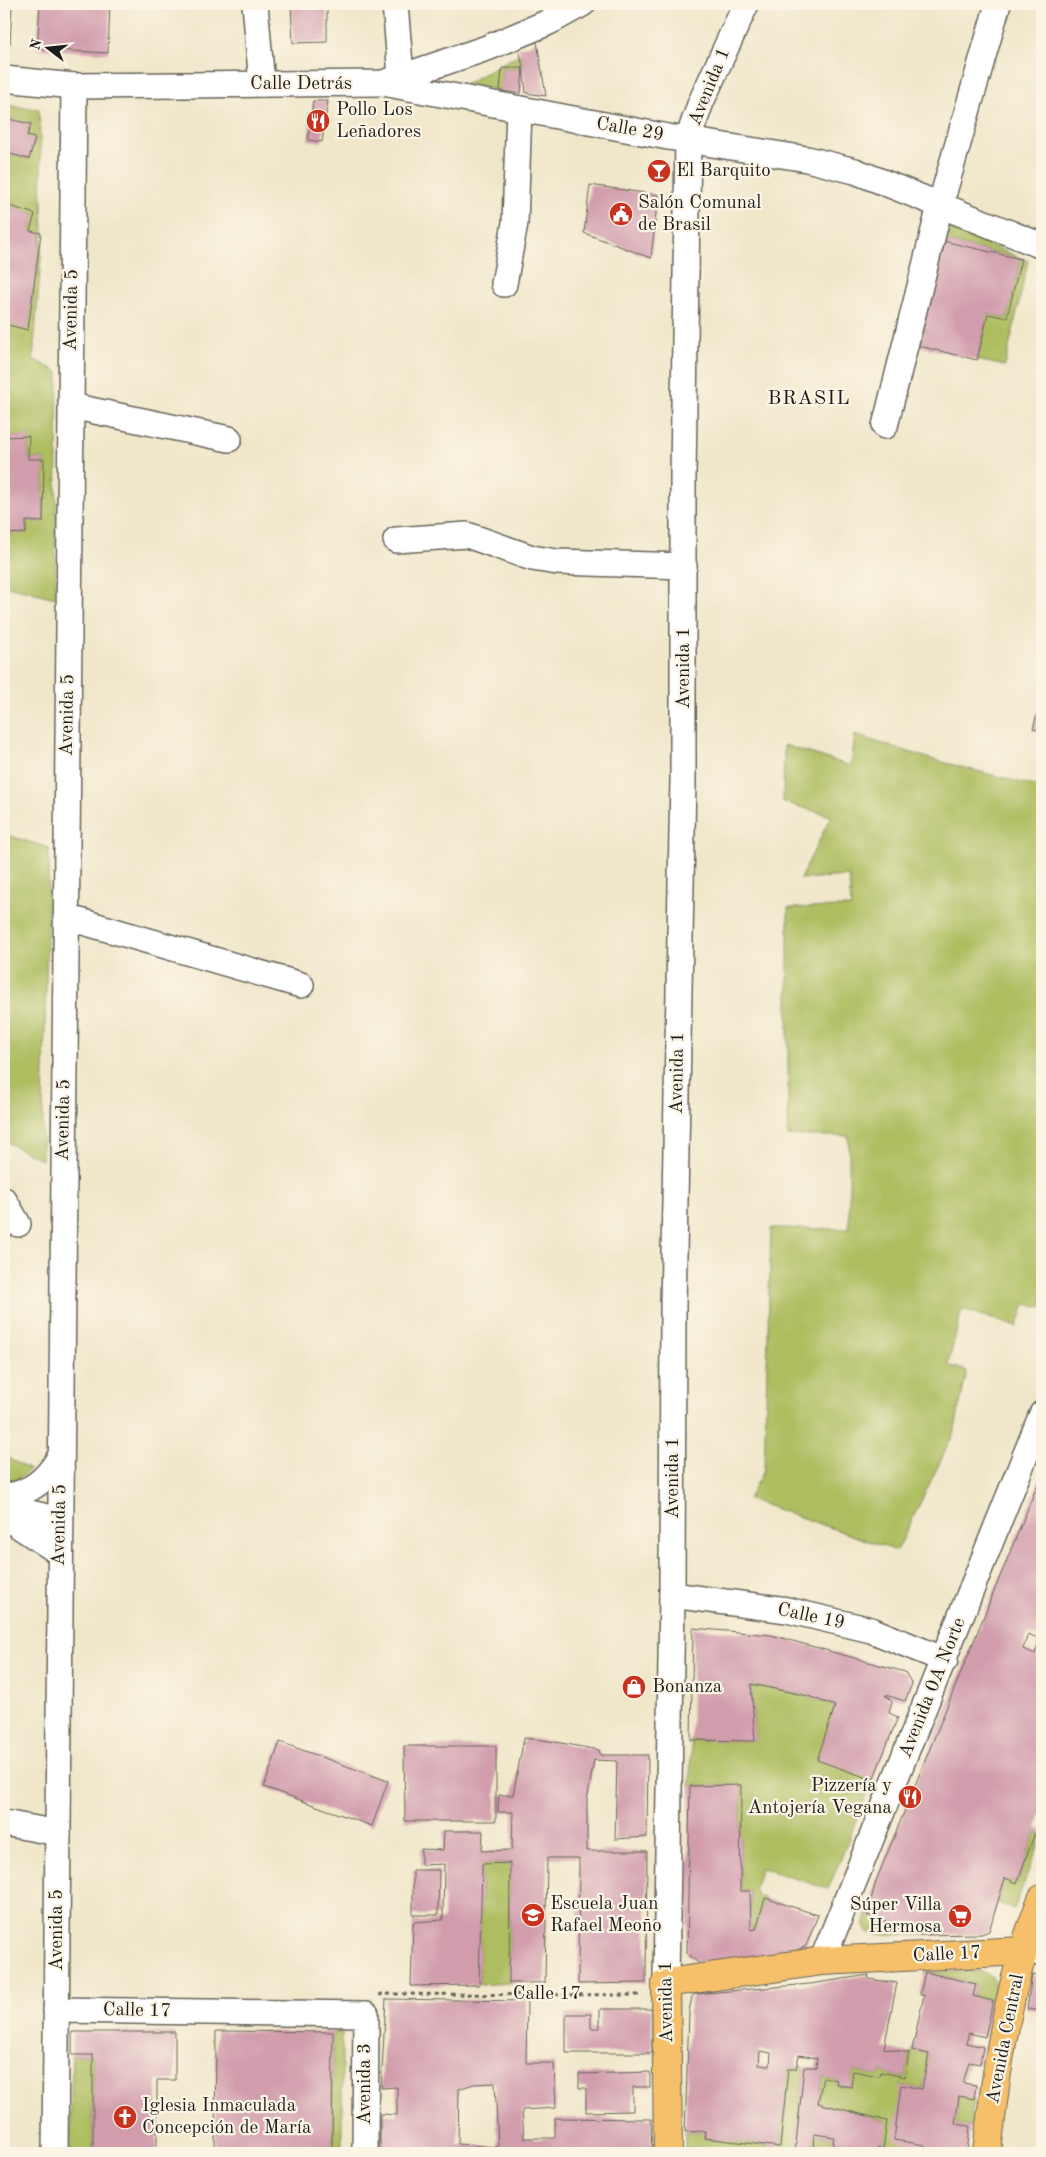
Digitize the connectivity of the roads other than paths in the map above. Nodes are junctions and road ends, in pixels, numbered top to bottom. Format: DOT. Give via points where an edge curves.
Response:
graph roads {
  1 [pos="255,4"];
  2 [pos="395,4"];
  3 [pos="582,4"];
  4 [pos="746,4"];
  5 [pos="998,4"];
  6 [pos="546,13"];
  7 [pos="4,79"];
  8 [pos="392,80"];
  9 [pos="262,84"];
  10 [pos="74,86"];
  11 [pos="518,109"];
  12 [pos="688,140"];
  13 [pos="940,206"];
  14 [pos="1042,246"];
  15 [pos="504,284"];
  16 [pos="71,406"];
  17 [pos="885,426"];
  18 [pos="228,439"];
  19 [pos="396,540"];
  20 [pos="684,566"];
  21 [pos="66,917"];
  22 [pos="301,985"];
  23 [pos="4,1200"];
  24 [pos="4,1211"];
  25 [pos="1042,1414"];
  26 [pos="61,1455"];
  27 [pos="4,1497"];
  28 [pos="4,1506"];
  29 [pos="4,1516"];
  30 [pos="60,1520"];
  31 [pos="60,1553"];
  32 [pos="672,1595"];
  33 [pos="945,1660"];
  34 [pos="4,1823"];
  35 [pos="58,1833"];
  36 [pos="1042,1899"];
  37 [pos="1033,1952"];
  38 [pos="822,1961"];
  39 [pos="666,1983"];
  40 [pos="56,2010"];
  41 [pos="366,2014"];
  42 [pos="55,2153"];
  43 [pos="365,2153"];
  44 [pos="668,2153"];
  45 [pos="987,2153"];
  1 -- 9 [label="street"];
  2 -- 8 [label="street"];
  3 -- 6 [label="street, Calle Detrás"];
  4 -- 12 [label="street, Avenida 1" via="701,102"];
  5 -- 13 [label="street"];
  6 -- 8 [label="street, Calle Detrás" via="487,48"];
  7 -- 10 [label="street, Calle Detrás"];
  8 -- 9 [label="street, Calle Detrás"];
  8 -- 11 [label="street, Calle 29"];
  9 -- 10 [label="street, Calle Detrás"];
  10 -- 16 [label="street, Avenida 5"];
  11 -- 12 [label="street, Calle 29"];
  11 -- 15 [label="street" via="515,223"];
  12 -- 13 [label="street, Calle 29" via="807,159 855,171"];
  12 -- 20 [label="street, Avenida 1"];
  13 -- 14 [label="street, Calle 29"];
  13 -- 17 [label="street"];
  16 -- 18 [label="street"];
  16 -- 21 [label="street, Avenida 5"];
  19 -- 20 [label="street" via="467,535 532,558 557,562"];
  20 -- 32 [label="street, Avenida 1"];
  21 -- 22 [label="street"];
  21 -- 26 [label="street, Avenida 5"];
  23 -- 24 [label="street" via="18,1224"];
  25 -- 33 [label="street, Avenida 0A Norte"];
  26 -- 27 [label="street" via="51,1473 34,1488"];
  26 -- 30 [label="street, Avenida 5"];
  28 -- 30 [label="street"];
  29 -- 31 [label="street"];
  30 -- 31 [label="street, Avenida 5"];
  31 -- 35 [label="street, Avenida 5"];
  32 -- 33 [label="street, Calle 19" via="787,1610 870,1630"];
  32 -- 39 [label="street, Avenida 1"];
  33 -- 38 [label="street, Avenida 0A Norte"];
  34 -- 35 [label="street"];
  35 -- 40 [label="street, Avenida 5"];
  36 -- 37 [label="main road, Avenida Central"];
  37 -- 38 [label="main road, Calle 17"];
  37 -- 45 [label="main road, Avenida Central" via="1008,2016"];
  38 -- 39 [label="main road, Calle 17"];
  39 -- 44 [label="main road, Avenida 1"];
  40 -- 41 [label="street, Calle 17"];
  40 -- 42 [label="street, Avenida 5"];
  41 -- 43 [label="street, Avenida 3"];
}
